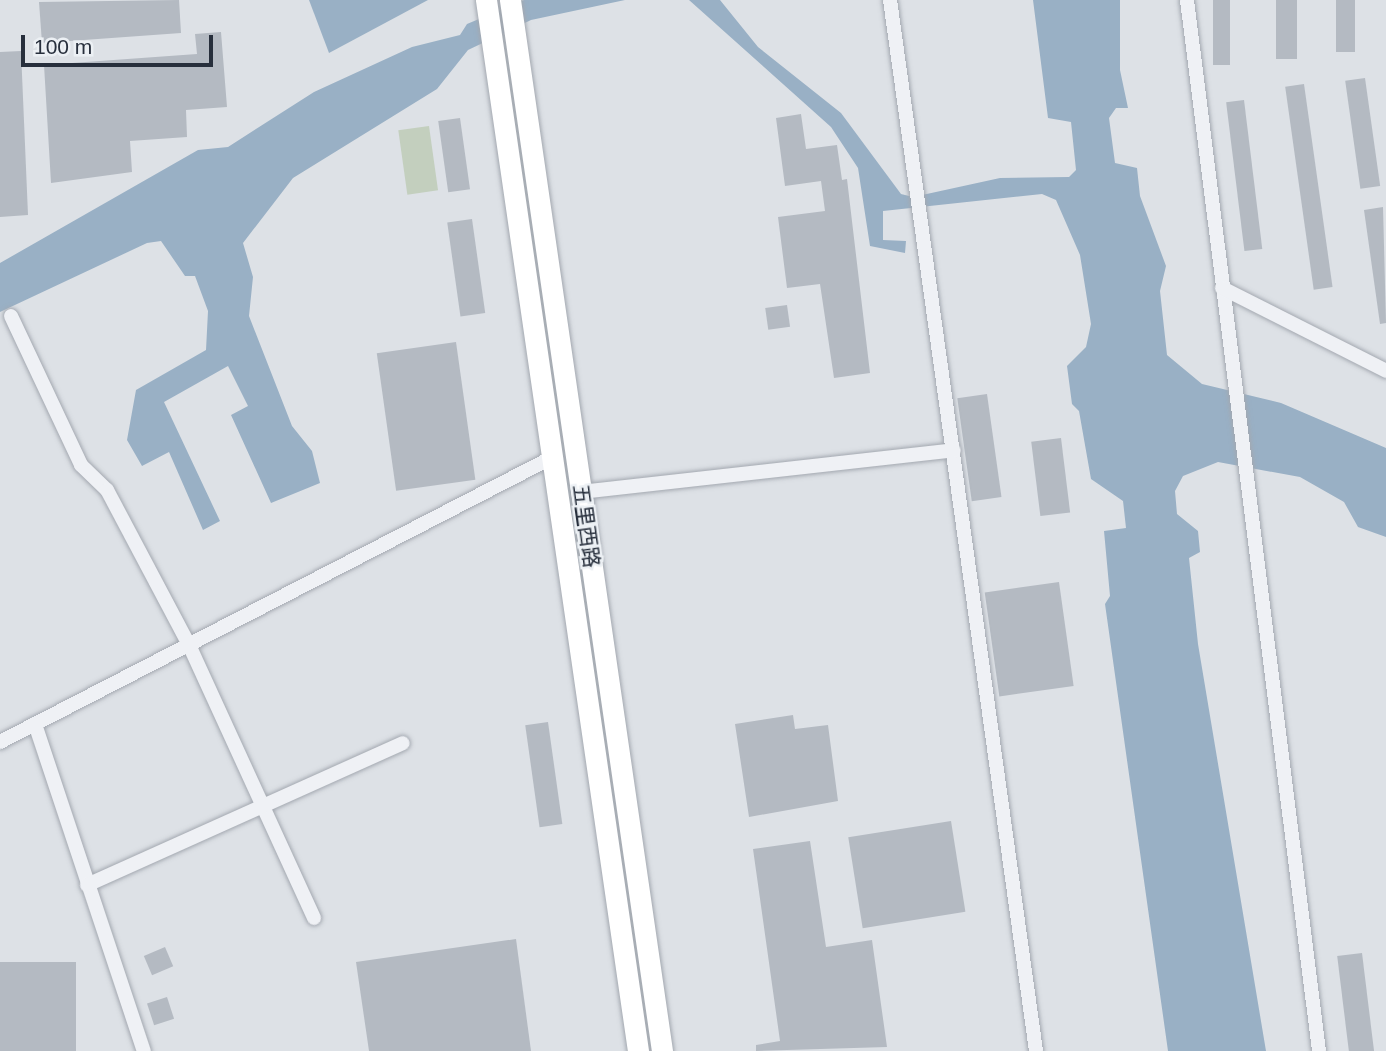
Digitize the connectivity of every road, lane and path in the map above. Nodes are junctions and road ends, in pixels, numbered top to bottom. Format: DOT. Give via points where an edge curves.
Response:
graph roads {
  1 [pos="486,0"];
  2 [pos="510,0"];
  3 [pos="890,0"];
  4 [pos="1187,0"];
  5 [pos="1222,288"];
  6 [pos="11,316"];
  7 [pos="1386,371"];
  8 [pos="954,450"];
  9 [pos="551,458"];
  10 [pos="581,492"];
  11 [pos="190,648"];
  12 [pos="35,724"];
  13 [pos="0,742"];
  14 [pos="403,743"];
  15 [pos="264,808"];
  16 [pos="87,885"];
  17 [pos="314,918"];
  18 [pos="144,1051"];
  19 [pos="638,1051"];
  20 [pos="662,1051"];
  21 [pos="1036,1051"];
  22 [pos="1319,1051"];
  1 -- 9 [label="main road, 五里西路"];
  2 -- 10 [label="main road, 五里西路"];
  3 -- 8 [label="street"];
  4 -- 5 [label="street"];
  5 -- 7 [label="street"];
  5 -- 22 [label="street"];
  6 -- 11 [label="street" via="81,465 107,489"];
  8 -- 10 [label="street"];
  8 -- 21 [label="street"];
  9 -- 11 [label="street"];
  9 -- 19 [label="main road, 五里西路"];
  10 -- 20 [label="main road, 五里西路"];
  11 -- 12 [label="street"];
  11 -- 15 [label="street"];
  12 -- 13 [label="street"];
  12 -- 16 [label="street"];
  14 -- 15 [label="street"];
  15 -- 16 [label="street"];
  15 -- 17 [label="street"];
  16 -- 18 [label="street"];
}
